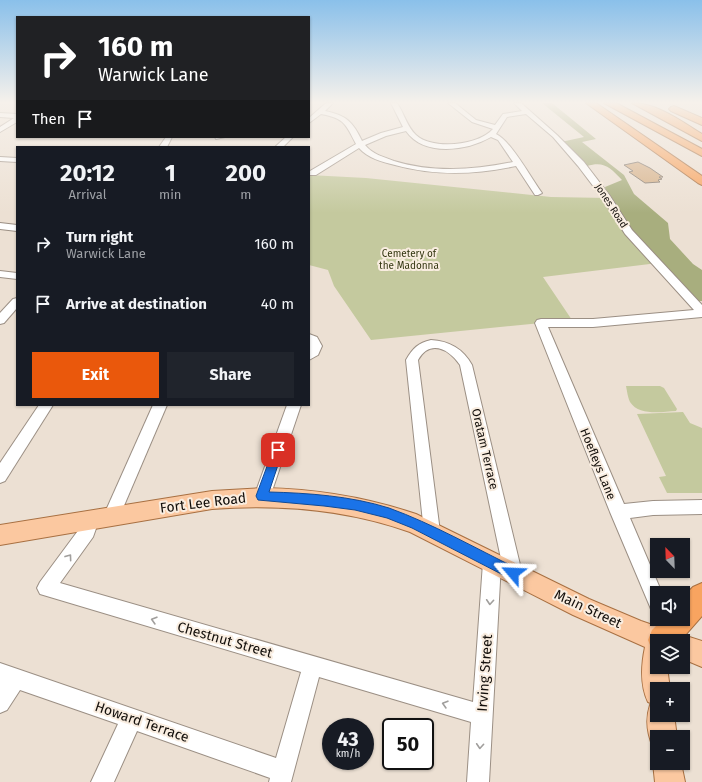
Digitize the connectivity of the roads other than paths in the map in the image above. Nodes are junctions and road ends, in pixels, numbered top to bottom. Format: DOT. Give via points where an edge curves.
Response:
graph roads {
  1 [pos="358,139"];
  2 [pos="374,139"];
  3 [pos="417,139"];
  4 [pos="478,139"];
  5 [pos="501,139"];
  6 [pos="558,139"];
  7 [pos="644,139"];
  8 [pos="667,139"];
  9 [pos="679,139"];
  10 [pos="692,139"];
  11 [pos="361,145"];
  12 [pos="702,145"];
  13 [pos="702,152"];
  14 [pos="0,159"];
  15 [pos="16,160"];
  16 [pos="518,163"];
  17 [pos="701,168"];
  18 [pos="313,173"];
  19 [pos="702,181"];
  20 [pos="538,193"];
  21 [pos="0,226"];
  22 [pos="16,228"];
  23 [pos="0,274"];
  24 [pos="16,276"];
  25 [pos="16,302"];
  26 [pos="702,312"];
  27 [pos="0,320"];
  28 [pos="310,338"];
  29 [pos="310,355"];
  30 [pos="45,406"];
  31 [pos="159,406"];
  32 [pos="294,406"];
  33 [pos="0,476"];
  34 [pos="262,496"];
  35 [pos="702,507"];
  36 [pos="618,512"];
  37 [pos="101,518"];
  38 [pos="432,532"];
  39 [pos="0,535"];
  40 [pos="492,563"];
  41 [pos="513,573"];
  42 [pos="650,587"];
  43 [pos="702,596"];
  44 [pos="690,609"];
  45 [pos="675,626"];
  46 [pos="669,634"];
  47 [pos="650,636"];
  48 [pos="690,649"];
  49 [pos="702,654"];
  50 [pos="312,666"];
  51 [pos="8,676"];
  52 [pos="0,703"];
  53 [pos="482,715"];
  54 [pos="132,719"];
  55 [pos="668,770"];
  56 [pos="282,776"];
  57 [pos="102,782"];
  58 [pos="478,782"];
  59 [pos="670,782"];
  1 -- 11 [label="street"];
  2 -- 11 [label="street"];
  3 -- 4 [label="street" via="446,147 469,144"];
  5 -- 16 [label="street"];
  6 -- 26 [label="street, Jones Road" via="607,198 628,232"];
  7 -- 19 [label="highway"];
  8 -- 17 [label="highway"];
  9 -- 13 [label="highway"];
  10 -- 12 [label="highway"];
  11 -- 16 [label="street" via="374,155 391,162 432,171 474,171"];
  11 -- 18 [label="street"];
  14 -- 15 [label="street"];
  16 -- 20 [label="street"];
  21 -- 22 [label="street"];
  23 -- 24 [label="street"];
  25 -- 27 [label="street"];
  26 -- 36 [label="street, Hoefleys Lane" via="593,323 541,323"];
  28 -- 29 [label="street" via="316,346"];
  30 -- 33 [label="street"];
  31 -- 37 [label="street"];
  32 -- 34 [label="street"];
  34 -- 37 [label="main road, Fort Lee Road" via="212,500"];
  34 -- 38 [label="main road, Fort Lee Road" via="355,505 388,513"];
  35 -- 36 [label="street"];
  36 -- 42 [label="street, Hoefleys Lane"];
  37 -- 39 [label="main road, Fort Lee Road"];
  50 -- 37 [label="street, Chestnut Street, one-way" via="46,588 87,532"];
  38 -- 40 [label="main road, Fort Lee Road"];
  38 -- 41 [label="street, Oratam Terrace" via="412,360 421,347 434,344 453,349 466,365"];
  40 -- 41 [label="main road, Fort Lee Road"];
  40 -- 53 [label="street, Irving Street, one-way"];
  41 -- 47 [label="main road, Main Street" via="581,607"];
  43 -- 44 [label="highway"];
  45 -- 46 [label="highway"];
  48 -- 49 [label="main road, Main Street"];
  53 -- 50 [label="street, Chestnut Street, one-way"];
  50 -- 56 [label="street"];
  51 -- 52 [label="street"];
  51 -- 54 [label="street, Howard Terrace"];
  53 -- 58 [label="street, Irving Street, one-way"];
  54 -- 56 [label="street, Howard Terrace"];
  54 -- 57 [label="street"];
  55 -- 59 [label="main road"];
}
